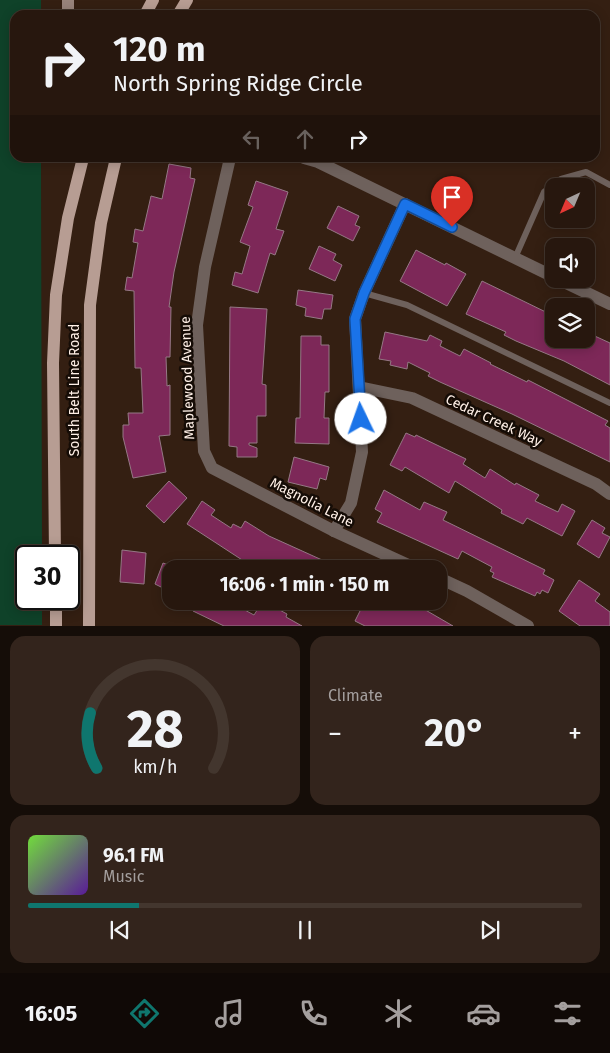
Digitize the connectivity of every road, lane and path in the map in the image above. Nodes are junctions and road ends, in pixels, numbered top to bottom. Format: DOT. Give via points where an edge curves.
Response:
graph roads {
  1 [pos="83,162"];
  2 [pos="115,162"];
  3 [pos="229,162"];
  4 [pos="318,162"];
  5 [pos="610,185"];
  6 [pos="405,204"];
  7 [pos="515,258"];
  8 [pos="545,273"];
  9 [pos="577,288"];
  10 [pos="364,293"];
  11 [pos="610,304"];
  12 [pos="359,387"];
  13 [pos="610,402"];
  14 [pos="204,451"];
  15 [pos="610,494"];
  16 [pos="334,531"];
  17 [pos="55,545"];
  18 [pos="397,560"];
  19 [pos="447,582"];
  20 [pos="56,610"];
  21 [pos="56,626"];
  22 [pos="90,626"];
  23 [pos="528,626"];
  1 -- 17 [label="main road, South Belt Line Road" via="68,218 56,295 53,363"];
  2 -- 22 [label="main road, South Belt Line Road" via="101,223 90,305"];
  3 -- 14 [label="street, Maplewood Avenue" via="205,267 198,324"];
  4 -- 6 [label="street"];
  5 -- 7 [label="lane" via="586,172 561,179 544,192"];
  6 -- 7 [label="street"];
  6 -- 10 [label="street"];
  7 -- 8 [label="street"];
  9 -- 11 [label="street"];
  10 -- 12 [label="street" via="355,319"];
  10 -- 13 [label="lane" via="407,305"];
  12 -- 15 [label="street, Cedar Creek Way" via="412,398 596,484"];
  12 -- 16 [label="street" via="362,452 351,503"];
  14 -- 16 [label="street, Magnolia Lane" via="212,468"];
  16 -- 18 [label="street, Magnolia Lane"];
  19 -- 23 [label="street"];
  20 -- 21 [label="main road"];
}
